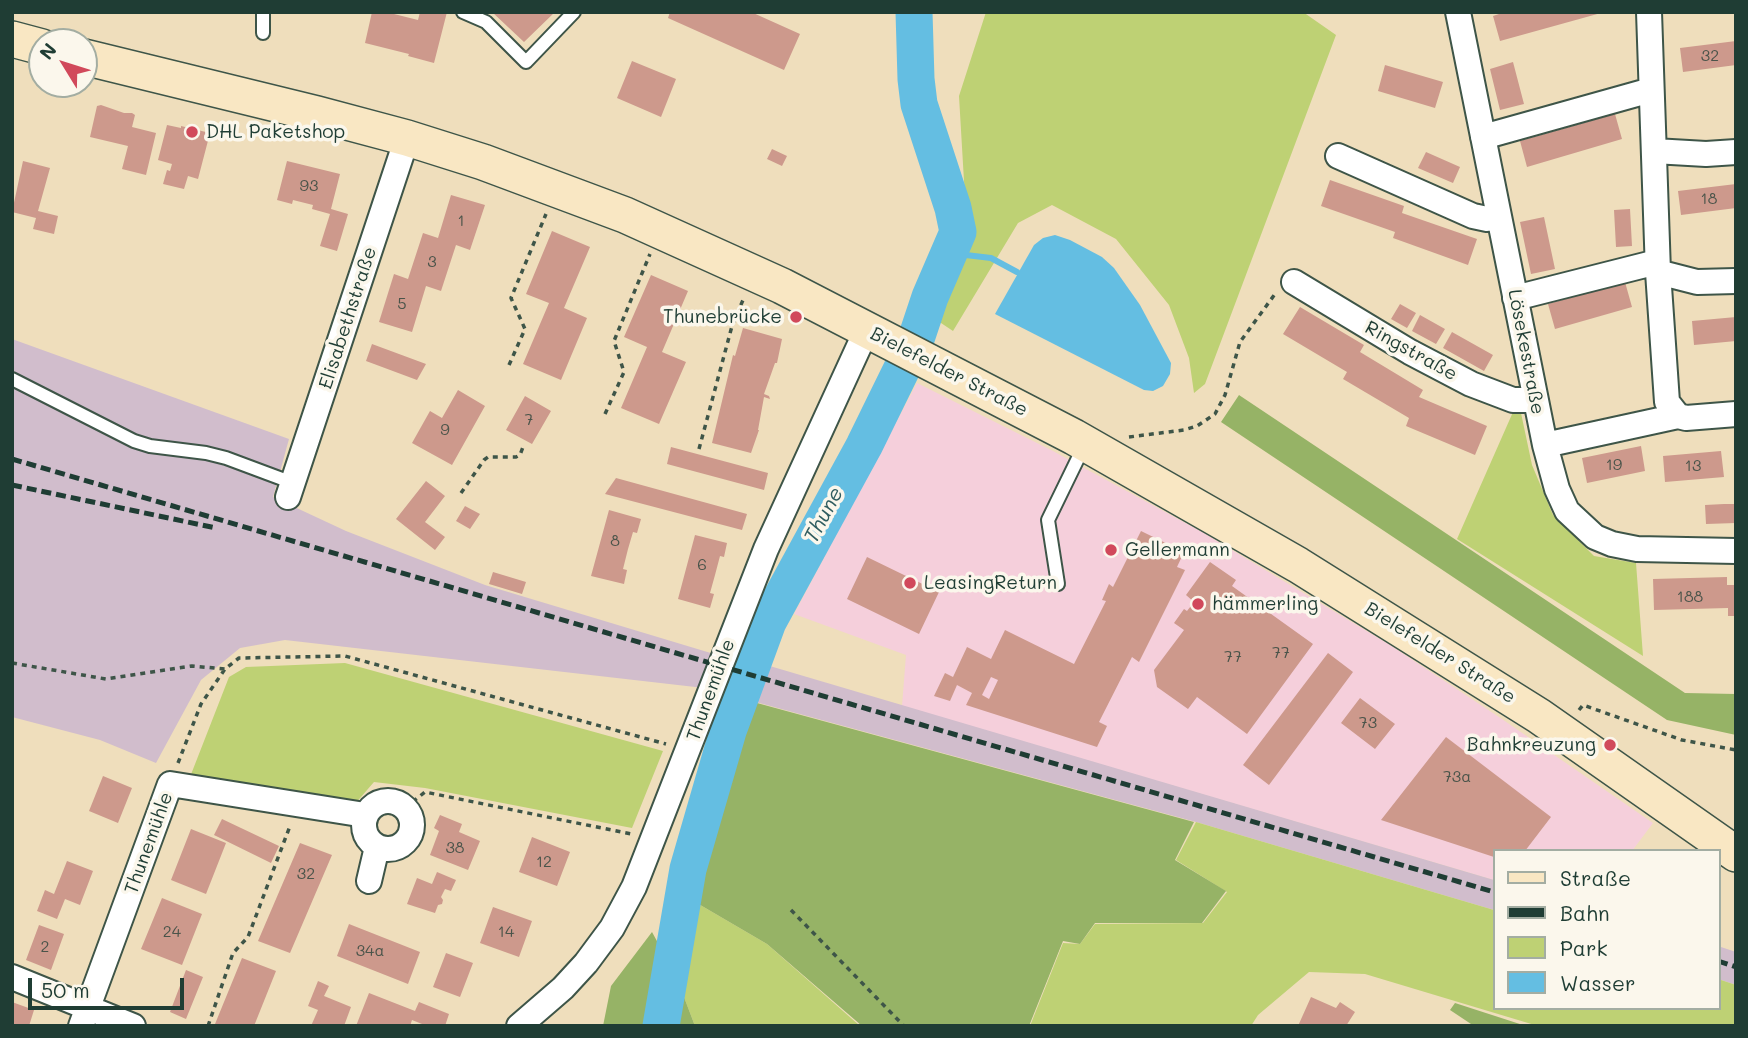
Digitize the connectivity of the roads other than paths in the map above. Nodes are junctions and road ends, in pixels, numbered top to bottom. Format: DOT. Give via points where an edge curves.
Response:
graph roads {
  1 [pos="263,12"];
  2 [pos="463,12"];
  3 [pos="574,12"];
  4 [pos="1458,12"];
  5 [pos="1649,12"];
  6 [pos="263,33"];
  7 [pos="98,61"];
  8 [pos="1651,90"];
  9 [pos="1483,137"];
  10 [pos="407,138"];
  11 [pos="1654,151"];
  12 [pos="1736,152"];
  13 [pos="1338,156"];
  14 [pos="1499,216"];
  15 [pos="1657,267"];
  16 [pos="1736,281"];
  17 [pos="1294,282"];
  18 [pos="1515,298"];
  19 [pos="879,335"];
  20 [pos="12,379"];
  21 [pos="1535,400"];
  22 [pos="1736,414"];
  23 [pos="1678,416"];
  24 [pos="1086,444"];
  25 [pos="1545,445"];
  26 [pos="291,490"];
  27 [pos="1736,551"];
  28 [pos="1058,584"];
  29 [pos="365,815"];
  30 [pos="1731,841"];
  31 [pos="377,847"];
  32 [pos="369,881"];
  33 [pos="12,977"];
  34 [pos="84,1017"];
  35 [pos="133,1026"];
  36 [pos="519,1026"];
  1 -- 6 [label="lane"];
  2 -- 3 [label="lane" via="486,22 526,62"];
  4 -- 9 [label="street, Lösekestraße"];
  5 -- 8 [label="street"];
  7 -- 10 [label="main road, Bielefelder Straße"];
  8 -- 9 [label="street"];
  8 -- 11 [label="street"];
  9 -- 14 [label="street, Lösekestraße"];
  10 -- 19 [label="main road, Bielefelder Straße" via="635,219"];
  10 -- 26 [label="street, Elisabethstraße"];
  11 -- 12 [label="street"];
  11 -- 15 [label="street"];
  13 -- 14 [label="street" via="1473,216"];
  14 -- 18 [label="street, Lösekestraße"];
  15 -- 16 [label="street" via="1697,282"];
  15 -- 18 [label="street"];
  15 -- 23 [label="street" via="1667,402"];
  17 -- 21 [label="street, Ringstraße" via="1471,384 1513,400"];
  18 -- 21 [label="street, Lösekestraße"];
  19 -- 24 [label="main road, Bielefelder Straße"];
  19 -- 36 [label="street, Thunemühle" via="766,548 634,887 612,928 579,971"];
  20 -- 26 [label="lane" via="134,441 226,458"];
  21 -- 25 [label="street, Lösekestraße"];
  22 -- 23 [label="street"];
  23 -- 25 [label="street"];
  24 -- 28 [label="lane" via="1048,520"];
  24 -- 30 [label="main road, Bielefelder Straße" via="1408,632"];
  25 -- 27 [label="street, Lösekestraße" via="1567,511 1595,537 1637,549"];
  29 -- 31 [label="street" via="364,831"];
  29 -- 31 [label="street" via="385,800 398,803 412,819 407,840 396,848"];
  29 -- 34 [label="street, Thunemühle" via="170,784"];
  31 -- 32 [label="street"];
  33 -- 34 [label="street"];
  34 -- 35 [label="street"];
}
